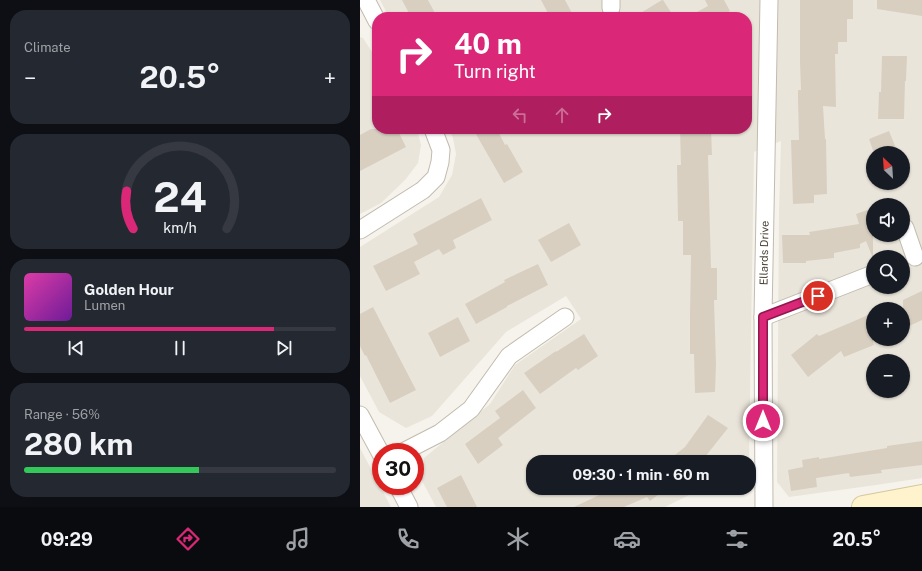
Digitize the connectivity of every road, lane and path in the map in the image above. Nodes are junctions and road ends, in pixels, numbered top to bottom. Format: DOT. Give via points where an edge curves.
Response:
graph roads {
  1 [pos="769,0"];
  2 [pos="365,4"];
  3 [pos="372,13"];
  4 [pos="436,134"];
  5 [pos="360,230"];
  6 [pos="909,242"];
  7 [pos="913,257"];
  8 [pos="866,277"];
  9 [pos="565,317"];
  10 [pos="763,317"];
  11 [pos="360,415"];
  12 [pos="375,443"];
  13 [pos="421,443"];
  14 [pos="403,495"];
  15 [pos="922,496"];
  16 [pos="409,507"];
  17 [pos="764,507"];
  18 [pos="863,507"];
  1 -- 10 [label="street, Ellards Drive"];
  2 -- 3 [label="street"];
  4 -- 5 [label="street" via="441,150 436,177 423,190"];
  6 -- 7 [label="street"];
  8 -- 10 [label="street"];
  9 -- 13 [label="street" via="509,356 471,409 440,433"];
  10 -- 17 [label="street, Ellards Drive"];
  11 -- 12 [label="street"];
  14 -- 16 [label="street"];
  15 -- 18 [label="main road"];
}
